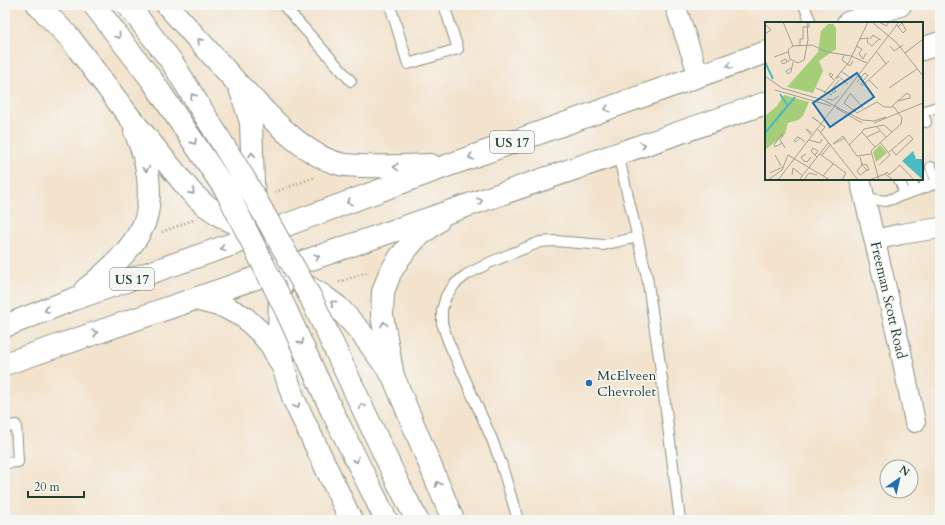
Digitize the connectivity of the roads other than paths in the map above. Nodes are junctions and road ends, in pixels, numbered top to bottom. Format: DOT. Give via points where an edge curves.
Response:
graph roads {
  1 [pos="38,5"];
  2 [pos="94,5"];
  3 [pos="128,5"];
  4 [pos="167,5"];
  5 [pos="283,5"];
  6 [pos="390,5"];
  7 [pos="444,5"];
  8 [pos="675,5"];
  9 [pos="804,5"];
  10 [pos="900,5"];
  11 [pos="811,22"];
  12 [pos="851,22"];
  13 [pos="940,43"];
  14 [pos="923,49"];
  15 [pos="765,52"];
  16 [pos="699,76"];
  17 [pos="351,81"];
  18 [pos="239,85"];
  19 [pos="765,103"];
  20 [pos="940,106"];
  21 [pos="923,112"];
  22 [pos="923,114"];
  23 [pos="131,118"];
  24 [pos="926,122"];
  25 [pos="618,154"];
  26 [pos="448,165"];
  27 [pos="931,167"];
  28 [pos="923,176"];
  29 [pos="899,180"];
  30 [pos="911,180"];
  31 [pos="938,182"];
  32 [pos="927,187"];
  33 [pos="862,188"];
  34 [pos="915,191"];
  35 [pos="905,194"];
  36 [pos="450,211"];
  37 [pos="940,228"];
  38 [pos="259,235"];
  39 [pos="638,237"];
  40 [pos="875,240"];
  41 [pos="280,270"];
  42 [pos="195,299"];
  43 [pos="74,300"];
  44 [pos="5,326"];
  45 [pos="5,364"];
  46 [pos="284,369"];
  47 [pos="393,376"];
  48 [pos="915,422"];
  49 [pos="5,427"];
  50 [pos="5,463"];
  51 [pos="351,520"];
  52 [pos="386,520"];
  53 [pos="417,520"];
  54 [pos="453,520"];
  55 [pos="518,520"];
  56 [pos="680,520"];
  1 -- 23 [label="highway" via="70,38"];
  2 -- 52 [label="highway, one-way, bridge" via="152,80 227,192"];
  53 -- 3 [label="highway, one-way, bridge" via="311,298 245,180 172,62"];
  18 -- 4 [label="highway, one-way"];
  5 -- 17 [label="lane"];
  6 -- 7 [label="lane" via="408,64 458,49"];
  8 -- 16 [label="street"];
  9 -- 11 [label="lane"];
  10 -- 12 [label="highway"];
  13 -- 14 [label="highway"];
  15 -- 16 [label="highway, US 17, one-way"];
  16 -- 26 [label="highway, US 17, one-way"];
  26 -- 18 [label="highway, one-way" via="382,167 341,164 326,160 281,128"];
  38 -- 18 [label="highway, one-way" via="252,183 251,122"];
  25 -- 19 [label="highway, one-way"];
  20 -- 21 [label="lane"];
  22 -- 24 [label="lane"];
  23 -- 38 [label="highway, one-way" via="192,193 205,205"];
  23 -- 43 [label="highway, one-way" via="145,158 149,187 148,212 142,229 128,250"];
  36 -- 25 [label="highway, one-way"];
  25 -- 39 [label="lane"];
  26 -- 38 [label="highway, US 17, one-way"];
  27 -- 31 [label="lane"];
  28 -- 32 [label="lane"];
  29 -- 35 [label="lane"];
  30 -- 34 [label="lane"];
  31 -- 32 [label="lane"];
  32 -- 34 [label="lane"];
  33 -- 35 [label="lane" via="886,201"];
  33 -- 40 [label="street, Freeman Scott Road"];
  34 -- 35 [label="lane"];
  41 -- 36 [label="highway, one-way"];
  47 -- 36 [label="highway, one-way" via="382,316 383,292 390,273 400,257 416,238"];
  37 -- 40 [label="street"];
  38 -- 41 [label="highway"];
  38 -- 43 [label="highway, US 17, one-way"];
  39 -- 55 [label="lane" via="603,245 540,242 466,275 446,296 442,323 491,437"];
  39 -- 56 [label="lane" via="647,277 660,364"];
  40 -- 48 [label="street, Freeman Scott Road"];
  41 -- 42 [label="highway"];
  41 -- 46 [label="highway" via="279,335"];
  47 -- 41 [label="highway, one-way" via="360,331 338,307"];
  45 -- 42 [label="highway, one-way"];
  42 -- 46 [label="highway" via="223,306 244,317 260,332"];
  43 -- 44 [label="highway, US 17, one-way"];
  46 -- 51 [label="highway, one-way" via="294,400"];
  54 -- 47 [label="highway, one-way"];
  49 -- 50 [label="lane" via="16,425 18,462"];
}
